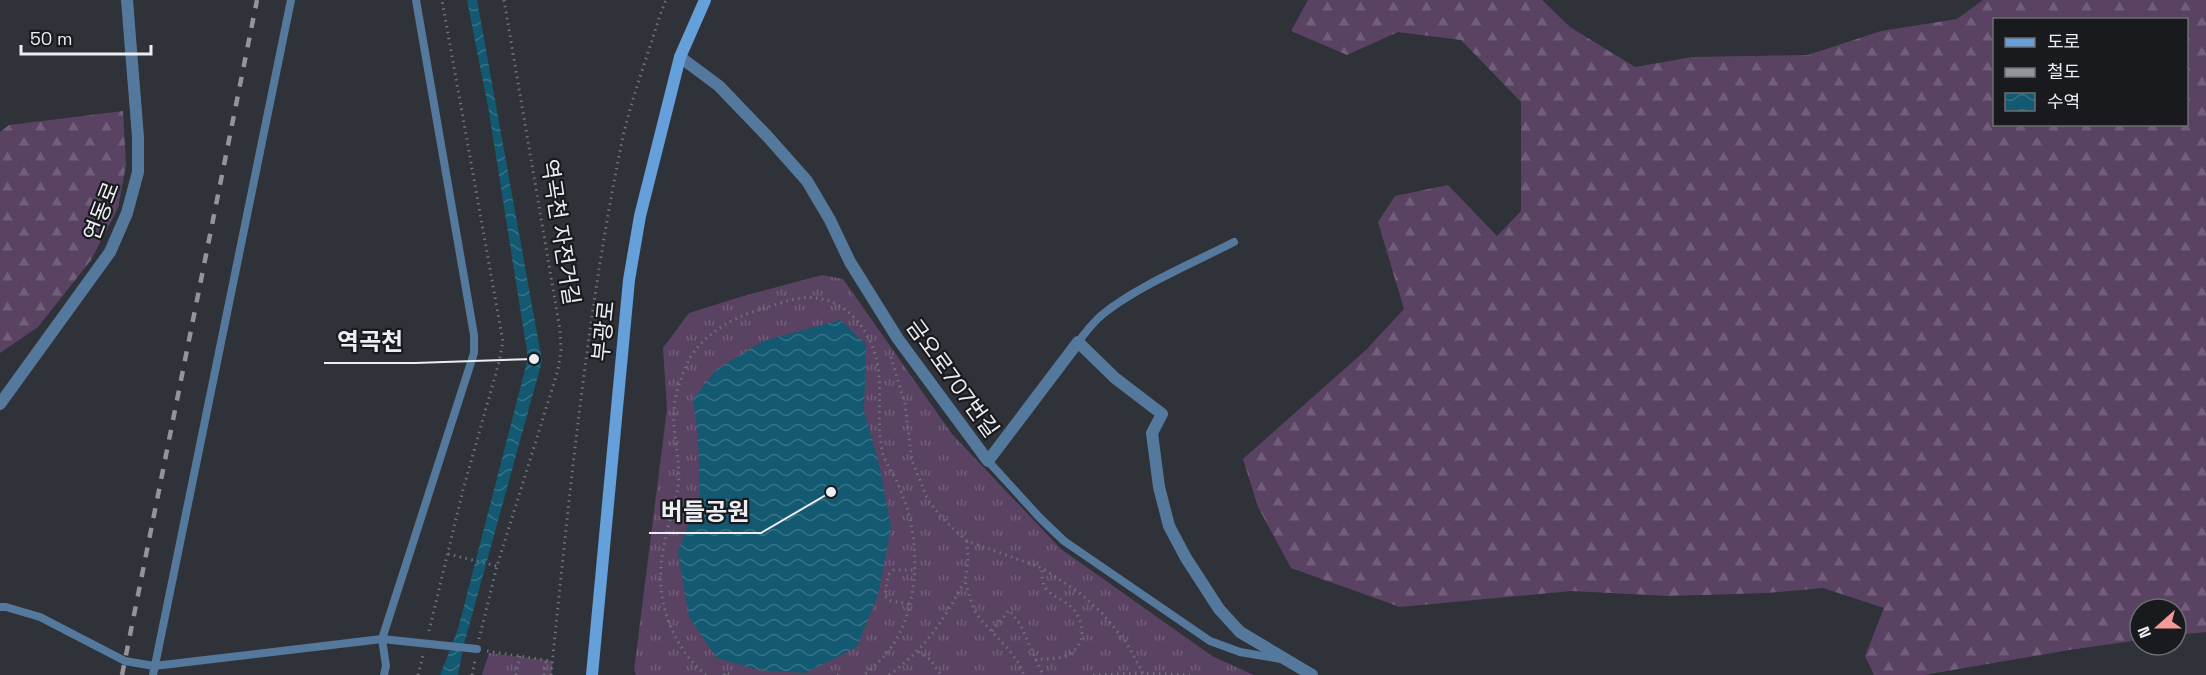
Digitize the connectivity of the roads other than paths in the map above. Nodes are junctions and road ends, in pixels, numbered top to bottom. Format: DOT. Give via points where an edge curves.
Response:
graph roads {
  1 [pos="128,0"];
  2 [pos="291,0"];
  3 [pos="416,0"];
  4 [pos="705,0"];
  5 [pos="680,57"];
  6 [pos="1234,242"];
  7 [pos="1078,342"];
  8 [pos="0,404"];
  9 [pos="988,461"];
  10 [pos="0,607"];
  11 [pos="382,639"];
  12 [pos="477,649"];
  13 [pos="1288,660"];
  14 [pos="154,666"];
  15 [pos="153,675"];
  16 [pos="384,675"];
  17 [pos="592,675"];
  18 [pos="1312,675"];
  1 -- 8 [label="street, 연동로" via="138,172 127,213 110,252"];
  2 -- 14 [label="lane"];
  3 -- 11 [label="lane" via="474,352"];
  4 -- 5 [label="main road, 부광로"];
  5 -- 9 [label="street, 금오로707번길" via="719,86 807,181 850,262 898,339"];
  5 -- 17 [label="main road, 부광로" via="640,216 629,280"];
  6 -- 7 [label="lane" via="1123,300 1090,326"];
  7 -- 9 [label="street, 금오로707번길"];
  7 -- 13 [label="street" via="1115,378 1162,414 1152,433 1169,526 1219,609 1239,632"];
  9 -- 13 [label="lane" via="1064,541 1210,642"];
  10 -- 14 [label="lane" via="40,617 125,661"];
  11 -- 12 [label="lane, bridge"];
  11 -- 14 [label="lane"];
  11 -- 16 [label="lane"];
  13 -- 18 [label="street"];
  14 -- 15 [label="lane"];
}
